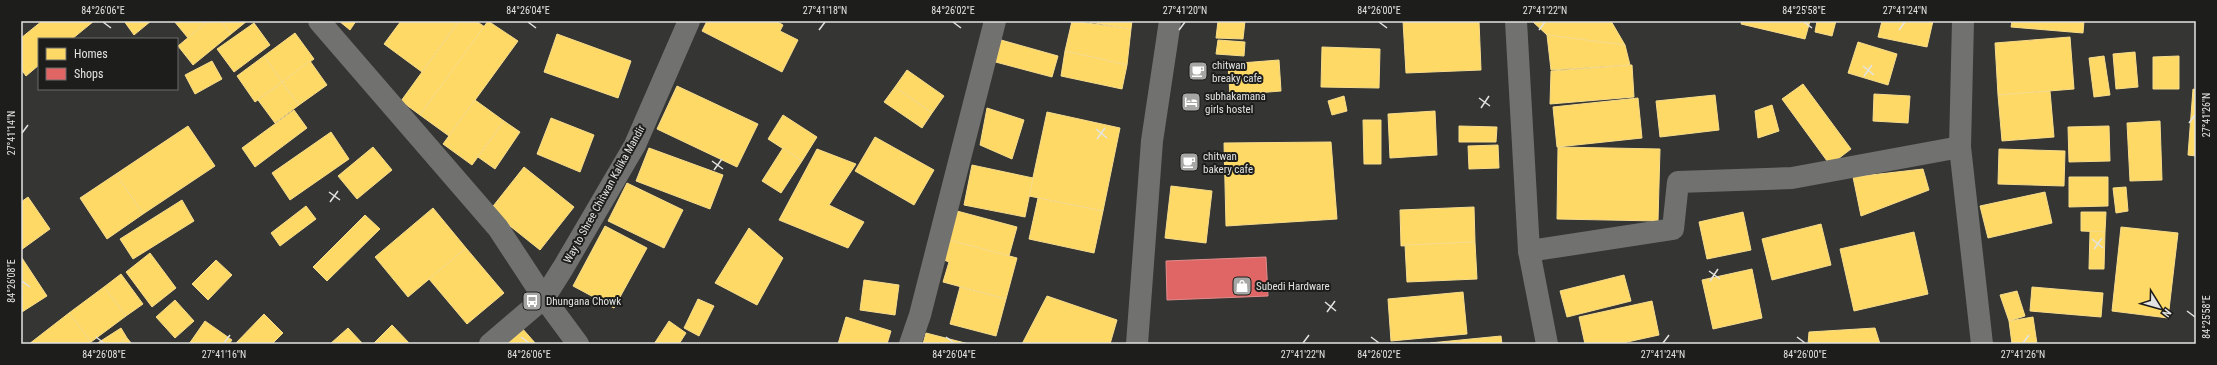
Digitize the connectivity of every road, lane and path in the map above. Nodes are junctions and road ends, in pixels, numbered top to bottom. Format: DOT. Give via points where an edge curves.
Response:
graph roads {
  1 [pos="319,21"];
  2 [pos="689,21"];
  3 [pos="995,21"];
  4 [pos="1170,21"];
  5 [pos="1516,21"];
  6 [pos="1963,21"];
  7 [pos="1960,147"];
  8 [pos="1529,251"];
  9 [pos="544,298"];
  10 [pos="490,344"];
  11 [pos="578,344"];
  12 [pos="910,344"];
  13 [pos="1137,344"];
  14 [pos="1547,344"];
  15 [pos="1982,344"];
  1 -- 9 [label="street" via="498,228"];
  2 -- 9 [label="street, Way to Shree Chitwan Kalika Mandir" via="635,145"];
  3 -- 12 [label="street" via="920,315"];
  4 -- 13 [label="street" via="1152,141"];
  5 -- 8 [label="street"];
  6 -- 7 [label="street"];
  7 -- 8 [label="street" via="1792,178 1678,182 1673,229"];
  7 -- 15 [label="street"];
  8 -- 14 [label="street"];
  9 -- 10 [label="street, Way to Shree Chitwan Kalika Mandir"];
  9 -- 11 [label="street"];
}
